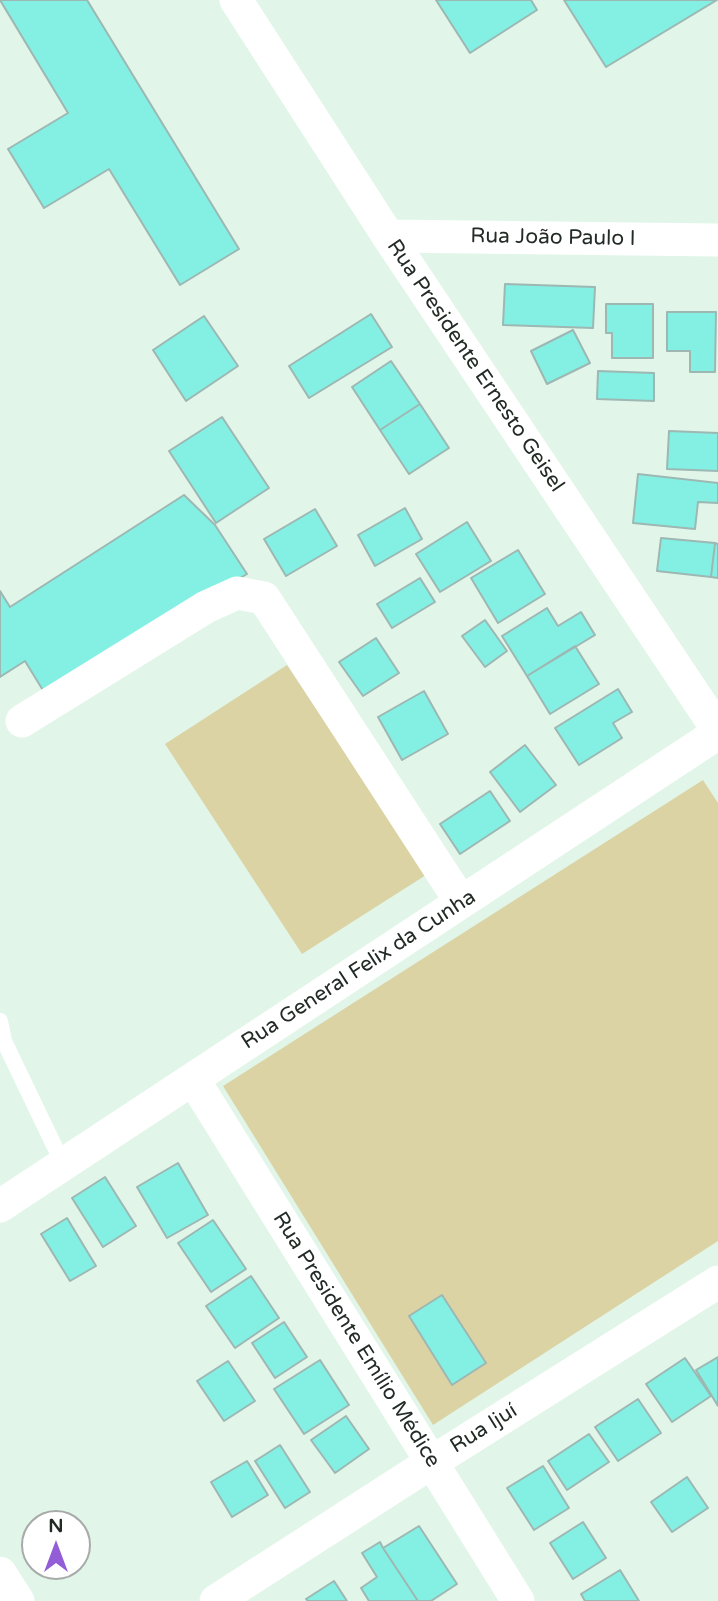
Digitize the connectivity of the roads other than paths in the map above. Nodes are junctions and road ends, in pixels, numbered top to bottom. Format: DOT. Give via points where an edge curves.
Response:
graph roads {
  1 [pos="236,0"];
  2 [pos="388,236"];
  3 [pos="718,240"];
  4 [pos="22,721"];
  5 [pos="718,732"];
  6 [pos="461,902"];
  7 [pos="0,1021"];
  8 [pos="193,1079"];
  9 [pos="63,1164"];
  10 [pos="0,1206"];
  11 [pos="718,1282"];
  12 [pos="432,1462"];
  13 [pos="0,1573"];
  14 [pos="18,1601"];
  15 [pos="216,1601"];
  16 [pos="519,1601"];
  1 -- 2 [label="street, Rua Presidente Ernesto Geisel"];
  2 -- 3 [label="street, Rua João Paulo I"];
  2 -- 5 [label="street, Rua Presidente Ernesto Geisel"];
  4 -- 6 [label="street" via="206,607 237,593 264,598"];
  5 -- 6 [label="street, Rua General Felix da Cunha"];
  6 -- 8 [label="street, Rua General Felix da Cunha"];
  7 -- 9 [label="lane" via="4,1041"];
  8 -- 9 [label="street, Rua General Felix da Cunha"];
  8 -- 12 [label="street, Rua Presidente Emílio Médice"];
  9 -- 10 [label="street, Rua General Felix da Cunha"];
  11 -- 12 [label="street, Rua Ijuí"];
  12 -- 15 [label="street, Rua Ijuí"];
  12 -- 16 [label="street, Rua Presidente Emílio Médice"];
  13 -- 14 [label="street"];
}
